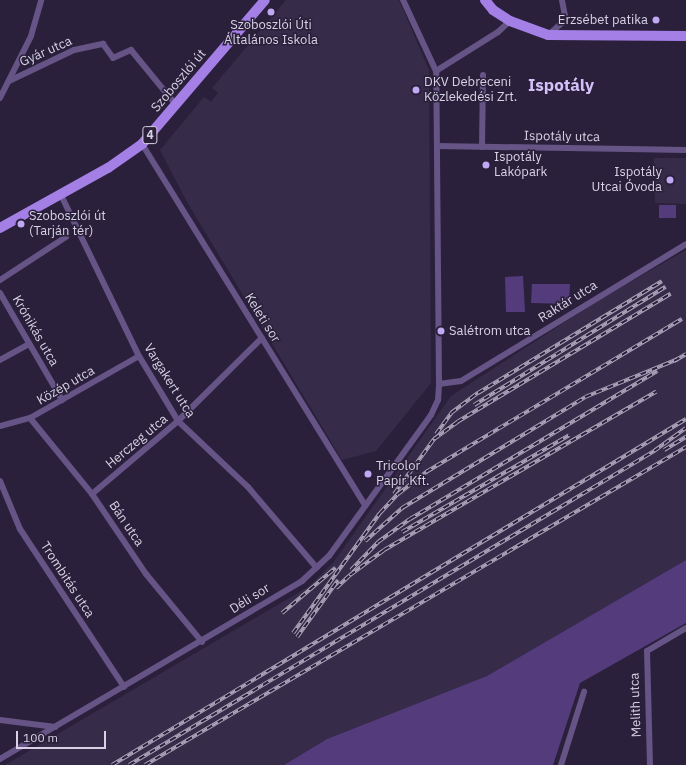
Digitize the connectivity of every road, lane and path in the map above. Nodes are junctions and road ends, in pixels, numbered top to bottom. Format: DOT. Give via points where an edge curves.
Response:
graph roads {
  1 [pos="40,0"];
  2 [pos="264,0"];
  3 [pos="403,0"];
  4 [pos="485,0"];
  5 [pos="492,0"];
  6 [pos="562,0"];
  7 [pos="510,21"];
  8 [pos="548,35"];
  9 [pos="686,35"];
  10 [pos="436,72"];
  11 [pos="483,75"];
  12 [pos="9,81"];
  13 [pos="2,91"];
  14 [pos="0,98"];
  15 [pos="176,104"];
  16 [pos="142,144"];
  17 [pos="437,146"];
  18 [pos="482,147"];
  19 [pos="686,150"];
  20 [pos="61,195"];
  21 [pos="0,228"];
  22 [pos="66,236"];
  23 [pos="686,244"];
  24 [pos="0,280"];
  25 [pos="0,294"];
  26 [pos="262,338"];
  27 [pos="29,344"];
  28 [pos="140,356"];
  29 [pos="0,360"];
  30 [pos="439,384"];
  31 [pos="62,400"];
  32 [pos="30,418"];
  33 [pos="178,421"];
  34 [pos="0,426"];
  35 [pos="0,481"];
  36 [pos="92,494"];
  37 [pos="364,504"];
  38 [pos="317,568"];
  39 [pos="686,628"];
  40 [pos="202,642"];
  41 [pos="124,687"];
  42 [pos="584,692"];
  43 [pos="0,720"];
  44 [pos="56,727"];
  45 [pos="0,759"];
  46 [pos="561,765"];
  47 [pos="650,765"];
  1 -- 12 [label="street" via="31,36"];
  2 -- 15 [label="main road, Szoboszlói út / 4"];
  3 -- 10 [label="street"];
  4 -- 7 [label="main road" via="493,10"];
  5 -- 7 [label="main road"];
  6 -- 8 [label="street" via="565,16 562,23"];
  7 -- 8 [label="main road"];
  7 -- 10 [label="street" via="498,32"];
  8 -- 9 [label="main road"];
  10 -- 17 [label="street"];
  11 -- 18 [label="street"];
  12 -- 13 [label="street"];
  12 -- 15 [label="street, Gyár utca" via="68,52 99,44 105,46 113,58 131,50"];
  13 -- 14 [label="street"];
  15 -- 16 [label="main road, Szoboszlói út / 4"];
  16 -- 20 [label="main road, Szoboszlói út / 4" via="108,168"];
  16 -- 26 [label="street, Keleti sor"];
  17 -- 18 [label="street, Ispotály utca"];
  17 -- 30 [label="street"];
  18 -- 19 [label="street, Ispotály utca"];
  20 -- 21 [label="main road, Szoboszlói út / 4"];
  20 -- 28 [label="street, Vargakert utca"];
  22 -- 24 [label="street"];
  23 -- 30 [label="street, Raktár utca" via="461,381"];
  25 -- 27 [label="street, Krónikás utca"];
  26 -- 33 [label="street, Herczeg utca"];
  26 -- 37 [label="street, Keleti sor"];
  27 -- 29 [label="street"];
  27 -- 31 [label="street, Krónikás utca"];
  28 -- 31 [label="street, Közép utca"];
  28 -- 33 [label="street, Vargakert utca"];
  30 -- 37 [label="street, Déli sor" via="438,400 431,415"];
  31 -- 32 [label="street, Közép utca"];
  32 -- 34 [label="street, Közép utca"];
  32 -- 36 [label="street, Bán utca"];
  33 -- 36 [label="street, Herczeg utca"];
  33 -- 38 [label="street, Vargakert utca" via="248,486"];
  35 -- 41 [label="street, Trombitás utca" via="20,528"];
  36 -- 40 [label="street, Bán utca" via="146,574"];
  37 -- 38 [label="street, Déli sor" via="329,556"];
  38 -- 40 [label="street, Déli sor"];
  39 -- 47 [label="street, Melith utca" via="652,647 645,657"];
  40 -- 41 [label="street, Déli sor"];
  41 -- 44 [label="street, Déli sor"];
  42 -- 46 [label="street"];
  43 -- 44 [label="street"];
  44 -- 45 [label="street, Déli sor"];
}
